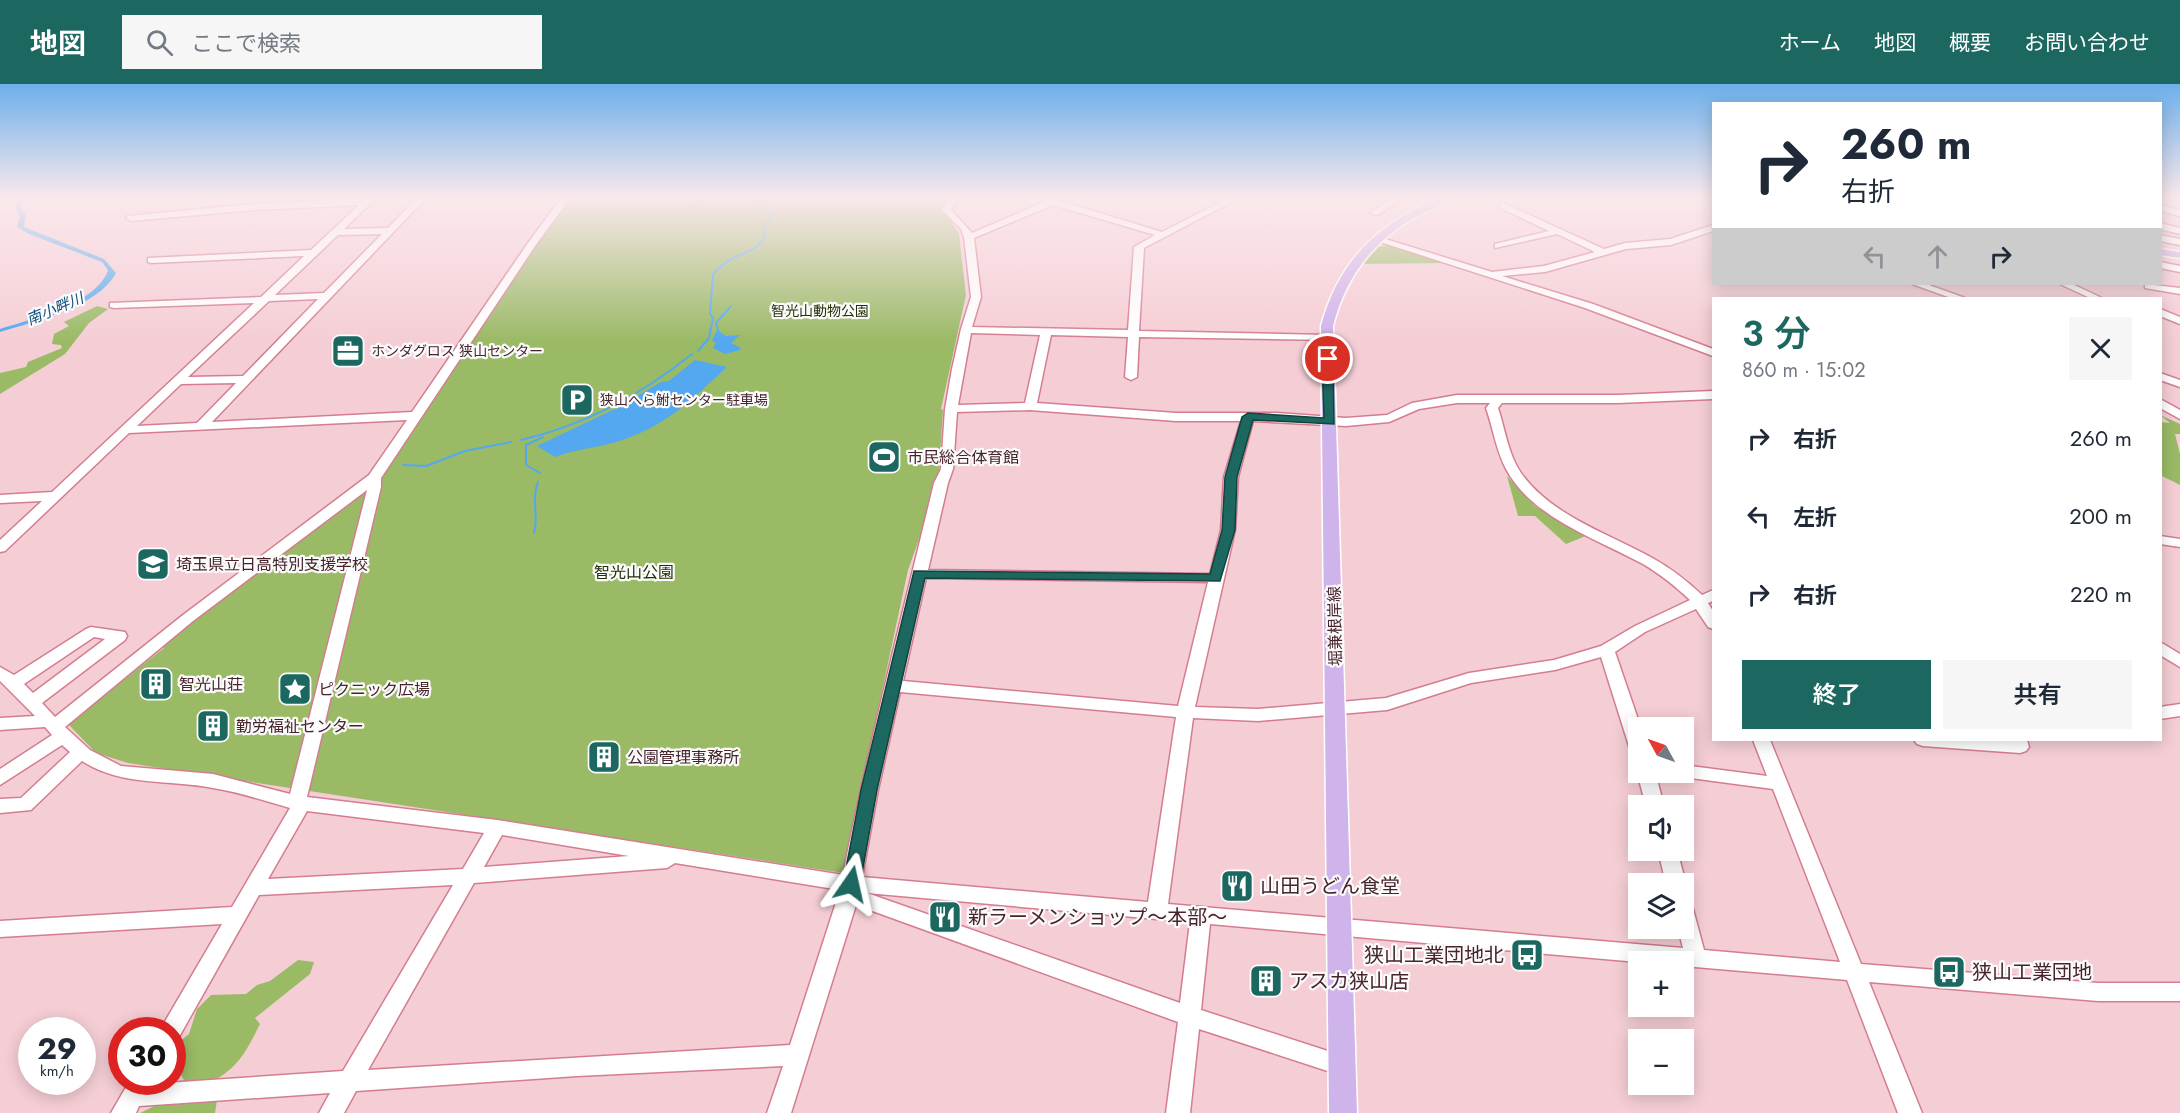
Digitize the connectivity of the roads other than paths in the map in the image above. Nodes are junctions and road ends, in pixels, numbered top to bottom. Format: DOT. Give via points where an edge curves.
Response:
graph roads {
  1 [pos="323,245"];
  2 [pos="376,245"];
  3 [pos="533,245"];
  4 [pos="970,245"];
  5 [pos="1143,245"];
  6 [pos="1371,245"];
  7 [pos="1396,245"];
  8 [pos="1502,245"];
  9 [pos="1588,245"];
  10 [pos="1631,245"];
  11 [pos="1498,246"];
  12 [pos="1603,252"];
  13 [pos="2162,252"];
  14 [pos="314,254"];
  15 [pos="2180,255"];
  16 [pos="151,260"];
  17 [pos="2164,266"];
  18 [pos="2180,269"];
  19 [pos="1490,274"];
  20 [pos="1920,285"];
  21 [pos="2067,285"];
  22 [pos="2148,285"];
  23 [pos="2180,291"];
  24 [pos="327,296"];
  25 [pos="1957,297"];
  26 [pos="2096,297"];
  27 [pos="2159,297"];
  28 [pos="266,299"];
  29 [pos="114,305"];
  30 [pos="2162,313"];
  31 [pos="2162,321"];
  32 [pos="2180,323"];
  33 [pos="966,330"];
  34 [pos="1047,332"];
  35 [pos="1131,334"];
  36 [pos="1327,338"];
  37 [pos="1712,353"];
  38 [pos="1131,377"];
  39 [pos="2162,377"];
  40 [pos="246,379"];
  41 [pos="178,381"];
  42 [pos="2180,384"];
  43 [pos="1712,394"];
  44 [pos="1497,400"];
  45 [pos="2162,405"];
  46 [pos="1030,406"];
  47 [pos="951,409"];
  48 [pos="2180,415"];
  49 [pos="414,416"];
  50 [pos="1248,417"];
  51 [pos="1330,422"];
  52 [pos="200,427"];
  53 [pos="123,430"];
  54 [pos="374,478"];
  55 [pos="55,496"];
  56 [pos="0,499"];
  57 [pos="2162,540"];
  58 [pos="2180,543"];
  59 [pos="0,548"];
  60 [pos="919,574"];
  61 [pos="1215,578"];
  62 [pos="1706,598"];
  63 [pos="1712,622"];
  64 [pos="2162,648"];
  65 [pos="1607,650"];
  66 [pos="2180,662"];
  67 [pos="6,677"];
  68 [pos="895,686"];
  69 [pos="33,701"];
  70 [pos="1336,708"];
  71 [pos="2180,710"];
  72 [pos="1185,712"];
  73 [pos="2162,713"];
  74 [pos="1629,717"];
  75 [pos="0,724"];
  76 [pos="57,727"];
  77 [pos="1762,741"];
  78 [pos="1937,741"];
  79 [pos="2019,741"];
  80 [pos="80,753"];
  81 [pos="1694,772"];
  82 [pos="0,778"];
  83 [pos="1781,784"];
  84 [pos="300,803"];
  85 [pos="0,806"];
  86 [pos="497,827"];
  87 [pos="690,858"];
  88 [pos="468,876"];
  89 [pos="251,888"];
  90 [pos="850,889"];
  91 [pos="1157,911"];
  92 [pos="236,915"];
  93 [pos="1200,915"];
  94 [pos="1340,927"];
  95 [pos="0,929"];
  96 [pos="1691,939"];
  97 [pos="1696,958"];
  98 [pos="1853,973"];
  99 [pos="2180,992"];
  100 [pos="1189,1016"];
  101 [pos="178,1017"];
  102 [pos="798,1054"];
  103 [pos="1342,1066"];
  104 [pos="350,1081"];
  105 [pos="133,1097"];
  106 [pos="783,1112"];
  107 [pos="331,1113"];
  108 [pos="1178,1113"];
  109 [pos="1343,1113"];
  110 [pos="1910,1113"];
  1 -- 14 [label="street"];
  2 -- 24 [label="street"];
  3 -- 49 [label="street"];
  4 -- 33 [label="street" via="976,297"];
  5 -- 35 [label="street" via="1139,247"];
  6 -- 36 [label="main road, 堀兼根岸線" via="1354,262 1338,288"];
  7 -- 19 [label="street"];
  8 -- 11 [label="street"];
  9 -- 12 [label="street"];
  10 -- 12 [label="street"];
  12 -- 19 [label="street" via="1545,268"];
  13 -- 15 [label="main road"];
  14 -- 16 [label="street"];
  14 -- 28 [label="street"];
  17 -- 18 [label="street"];
  19 -- 37 [label="street" via="1631,320"];
  20 -- 25 [label="street"];
  21 -- 26 [label="street"];
  22 -- 23 [label="street"];
  22 -- 27 [label="street"];
  24 -- 28 [label="street"];
  24 -- 40 [label="street"];
  28 -- 29 [label="street"];
  28 -- 41 [label="street"];
  30 -- 32 [label="street"];
  31 -- 32 [label="street"];
  33 -- 34 [label="street"];
  33 -- 47 [label="street"];
  34 -- 35 [label="street"];
  34 -- 46 [label="street"];
  35 -- 36 [label="street"];
  35 -- 38 [label="street"];
  36 -- 51 [label="main road, 堀兼根岸線"];
  39 -- 42 [label="street"];
  40 -- 41 [label="street"];
  40 -- 52 [label="street"];
  41 -- 53 [label="street"];
  43 -- 44 [label="street"];
  44 -- 51 [label="street" via="1457,399 1416,406 1389,418"];
  44 -- 62 [label="street" via="1492,408 1508,460 1527,489 1558,513"];
  45 -- 48 [label="street"];
  46 -- 47 [label="street"];
  46 -- 50 [label="street" via="1176,417"];
  47 -- 60 [label="street" via="947,469"];
  49 -- 52 [label="street"];
  49 -- 54 [label="street"];
  50 -- 51 [label="street"];
  50 -- 61 [label="street" via="1231,477 1228,530"];
  51 -- 70 [label="main road, 堀兼根岸線"];
  52 -- 53 [label="street"];
  53 -- 55 [label="street"];
  54 -- 76 [label="street" via="188,618"];
  54 -- 84 [label="street"];
  55 -- 56 [label="street"];
  55 -- 59 [label="street"];
  57 -- 58 [label="street"];
  60 -- 61 [label="street"];
  60 -- 68 [label="street"];
  61 -- 72 [label="street"];
  62 -- 63 [label="street"];
  62 -- 65 [label="street" via="1640,629"];
  64 -- 66 [label="street"];
  65 -- 70 [label="street" via="1555,665 1469,678 1387,704"];
  65 -- 74 [label="street"];
  67 -- 69 [label="street"];
  67 -- 69 [label="street" via="91,632 119,636"];
  68 -- 72 [label="street"];
  68 -- 90 [label="street"];
  69 -- 76 [label="street"];
  70 -- 72 [label="street" via="1257,715"];
  70 -- 94 [label="main road, 堀兼根岸線"];
  71 -- 73 [label="street"];
  72 -- 91 [label="street"];
  75 -- 76 [label="street"];
  76 -- 80 [label="street"];
  76 -- 82 [label="street"];
  77 -- 83 [label="street"];
  78 -- 79 [label="street" via="2020,747"];
  80 -- 84 [label="street" via="118,772 213,781"];
  80 -- 85 [label="street" via="25,805"];
  81 -- 83 [label="street"];
  83 -- 98 [label="street"];
  84 -- 86 [label="street"];
  84 -- 89 [label="street"];
  86 -- 87 [label="street"];
  86 -- 88 [label="street"];
  87 -- 88 [label="street"];
  87 -- 90 [label="street"];
  88 -- 89 [label="street"];
  88 -- 104 [label="street"];
  89 -- 92 [label="street"];
  90 -- 91 [label="street"];
  90 -- 100 [label="street"];
  90 -- 102 [label="street"];
  91 -- 93 [label="street"];
  92 -- 95 [label="street"];
  92 -- 101 [label="street"];
  93 -- 94 [label="street"];
  93 -- 100 [label="street"];
  94 -- 97 [label="street"];
  94 -- 103 [label="main road, 堀兼根岸線"];
  96 -- 97 [label="street"];
  97 -- 98 [label="street"];
  98 -- 99 [label="street" via="2098,992"];
  98 -- 110 [label="street"];
  100 -- 103 [label="street"];
  100 -- 108 [label="street"];
  102 -- 104 [label="street"];
  102 -- 106 [label="street"];
  103 -- 109 [label="main road, 堀兼根岸線"];
  104 -- 105 [label="street"];
  104 -- 107 [label="street"];
}
